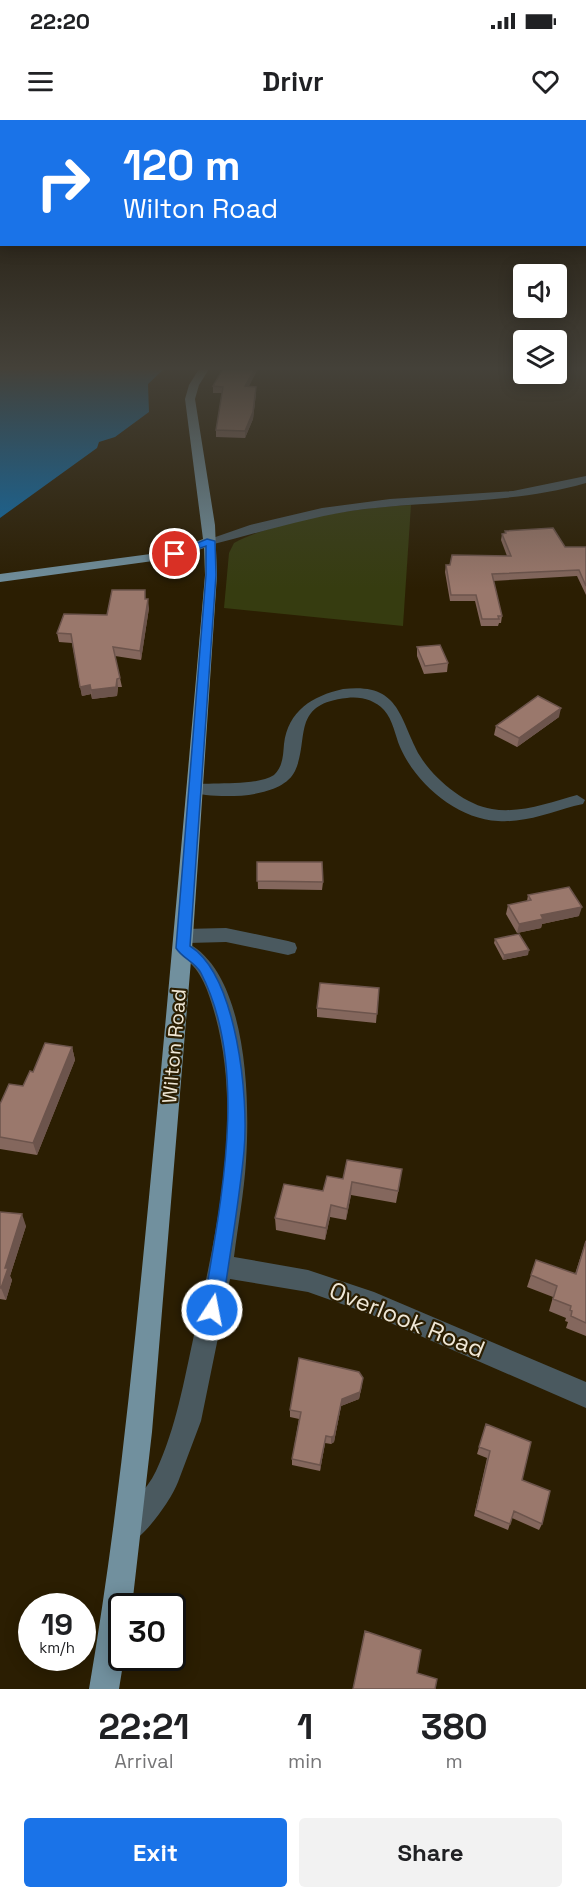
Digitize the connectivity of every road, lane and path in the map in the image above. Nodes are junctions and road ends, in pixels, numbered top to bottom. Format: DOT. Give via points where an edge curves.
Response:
graph roads {
  1 [pos="196,442"];
  2 [pos="586,479"];
  3 [pos="210,541"];
  4 [pos="0,578"];
  5 [pos="195,788"];
  6 [pos="577,800"];
  7 [pos="183,942"];
  8 [pos="288,948"];
  9 [pos="221,1266"];
  10 [pos="586,1395"];
  11 [pos="128,1531"];
  12 [pos="104,1689"];
  1 -- 3 [label="main road, Wilton Road"];
  2 -- 3 [label="street" via="510,495 323,512"];
  3 -- 4 [label="main road" via="175,554"];
  3 -- 5 [label="main road, Wilton Road" via="211,575"];
  5 -- 6 [label="street" via="259,787 279,780 286,771 294,730 302,713 330,697 356,693 381,701 392,710 400,720 412,756 457,801 492,816"];
  5 -- 7 [label="main road, Wilton Road"];
  7 -- 8 [label="street" via="226,935"];
  7 -- 9 [label="street" via="207,969 222,1006 230,1047 236,1149"];
  7 -- 11 [label="main road, Wilton Road"];
  9 -- 10 [label="street, Overlook Road" via="308,1281 374,1304"];
  9 -- 11 [label="street" via="188,1421 165,1482"];
  11 -- 12 [label="main road, Wilton Road"];
}
